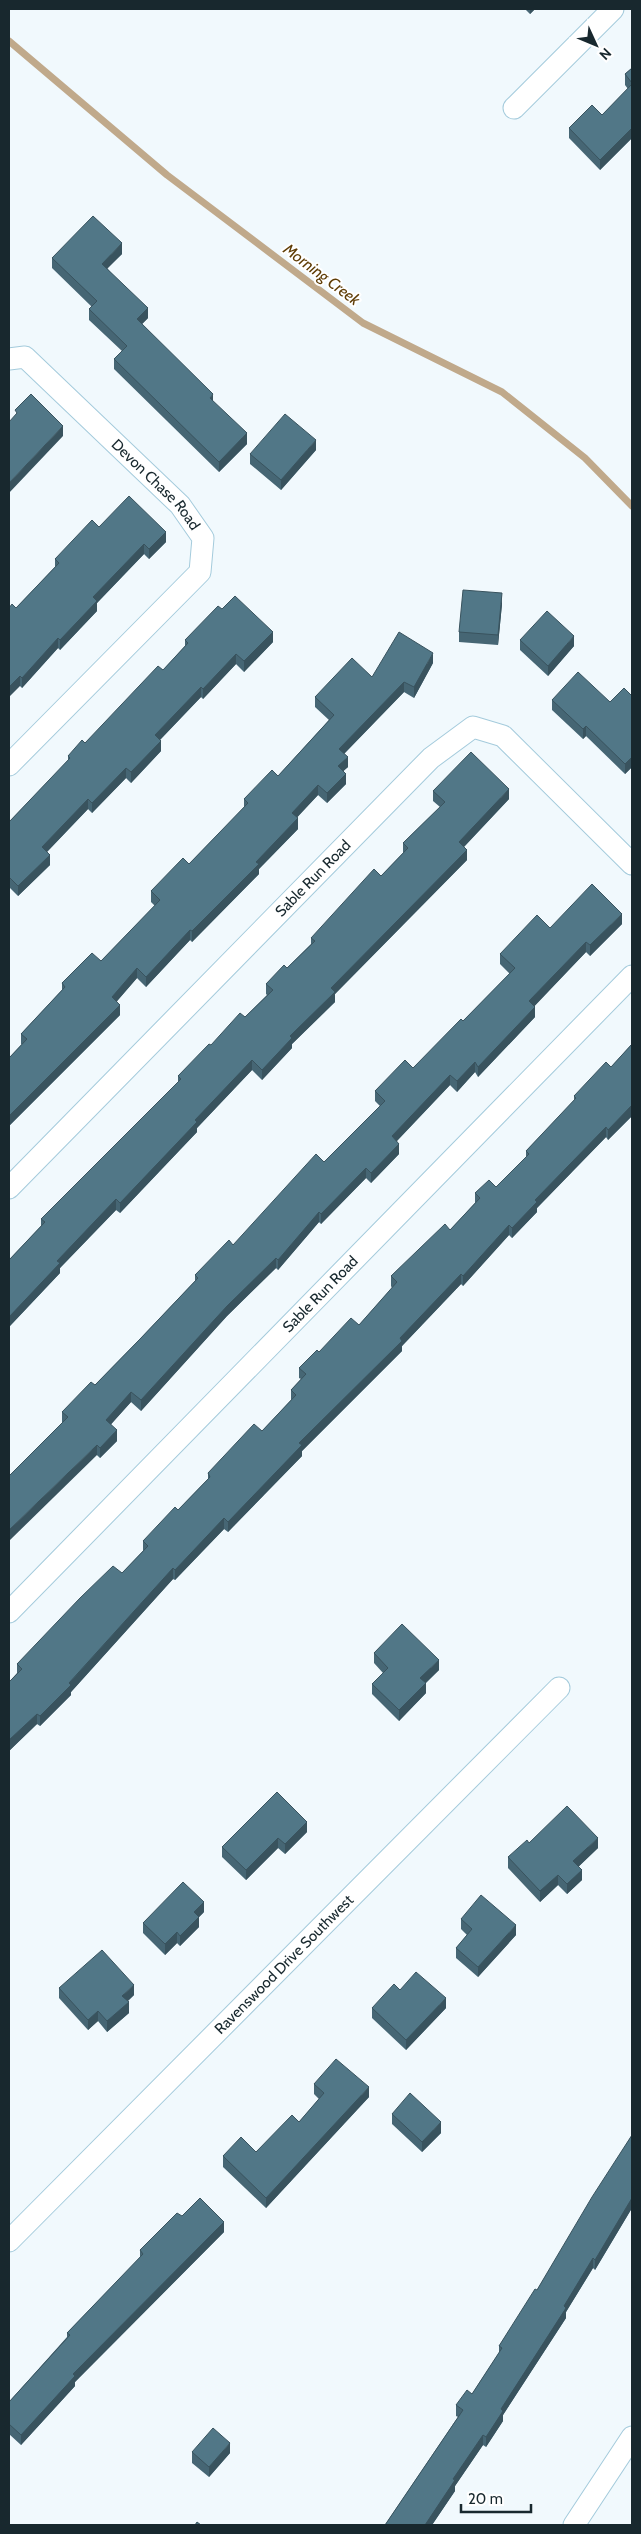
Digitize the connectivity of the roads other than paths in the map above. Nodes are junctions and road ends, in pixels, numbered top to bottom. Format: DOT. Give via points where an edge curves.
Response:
graph roads {
  1 [pos="613,9"];
  2 [pos="514,108"];
  3 [pos="9,359"];
  4 [pos="9,765"];
  5 [pos="632,864"];
  6 [pos="632,976"];
  7 [pos="9,1188"];
  8 [pos="9,1612"];
  9 [pos="559,1688"];
  10 [pos="9,2241"];
  11 [pos="632,2437"];
  12 [pos="574,2525"];
  1 -- 2 [label="street"];
  3 -- 4 [label="street, Devon Chase Road" via="25,357 180,505 203,538 200,572"];
  5 -- 7 [label="street, Sable Run Road" via="503,736 473,727 431,758"];
  6 -- 8 [label="street, Sable Run Road"];
  9 -- 10 [label="street, Ravenswood Drive Southwest"];
  11 -- 12 [label="street"];
}
